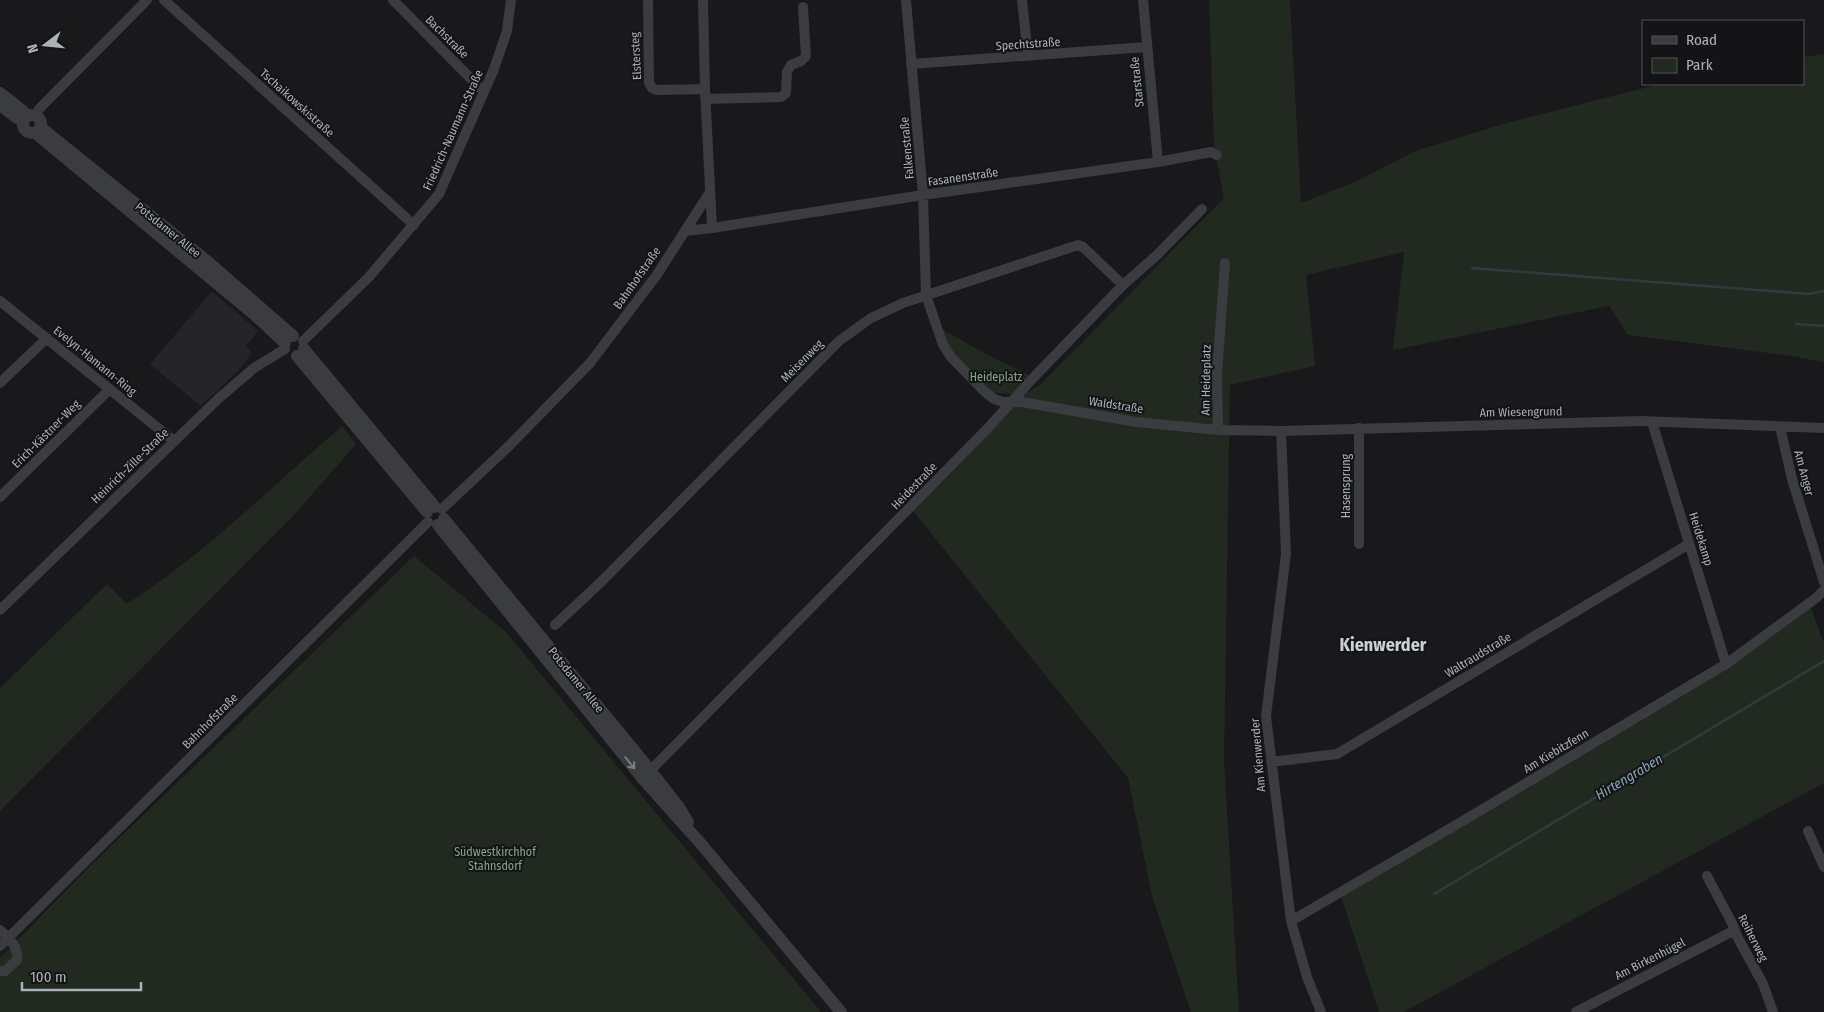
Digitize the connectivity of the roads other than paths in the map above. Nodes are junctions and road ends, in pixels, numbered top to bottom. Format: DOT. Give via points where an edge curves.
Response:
graph roads {
  1 [pos="147,0"];
  2 [pos="164,0"];
  3 [pos="393,0"];
  4 [pos="511,0"];
  5 [pos="648,0"];
  6 [pos="703,0"];
  7 [pos="906,0"];
  8 [pos="1022,0"];
  9 [pos="1143,0"];
  10 [pos="803,7"];
  11 [pos="1146,47"];
  12 [pos="1028,56"];
  13 [pos="911,64"];
  14 [pos="0,92"];
  15 [pos="484,92"];
  16 [pos="705,94"];
  17 [pos="0,105"];
  18 [pos="32,122"];
  19 [pos="1217,155"];
  20 [pos="1158,162"];
  21 [pos="710,192"];
  22 [pos="924,195"];
  23 [pos="1202,210"];
  24 [pos="414,225"];
  25 [pos="712,228"];
  26 [pos="685,231"];
  27 [pos="1225,263"];
  28 [pos="1123,286"];
  29 [pos="926,295"];
  30 [pos="0,301"];
  31 [pos="47,338"];
  32 [pos="295,346"];
  33 [pos="0,383"];
  34 [pos="110,389"];
  35 [pos="1012,402"];
  36 [pos="1652,422"];
  37 [pos="1780,427"];
  38 [pos="1359,428"];
  39 [pos="1824,428"];
  40 [pos="1218,430"];
  41 [pos="1281,431"];
  42 [pos="174,441"];
  43 [pos="0,497"];
  44 [pos="436,516"];
  45 [pos="1359,544"];
  46 [pos="1689,544"];
  47 [pos="1824,582"];
  48 [pos="1824,590"];
  49 [pos="0,610"];
  50 [pos="555,625"];
  51 [pos="1726,664"];
  52 [pos="1271,762"];
  53 [pos="647,775"];
  54 [pos="1808,832"];
  55 [pos="1824,867"];
  56 [pos="1708,876"];
  57 [pos="1291,921"];
  58 [pos="0,930"];
  59 [pos="1735,930"];
  60 [pos="8,938"];
  61 [pos="0,946"];
  62 [pos="0,971"];
  63 [pos="841,1012"];
  64 [pos="1321,1012"];
  65 [pos="1576,1012"];
  66 [pos="1774,1012"];
  1 -- 18 [label="street" via="39,109"];
  2 -- 24 [label="street, Tschaikowskistraße"];
  3 -- 15 [label="street, Bachstraße"];
  4 -- 15 [label="street, Friedrich-Naumann-Straße" via="507,31"];
  5 -- 16 [label="street, Elstersteg" via="649,83 652,88"];
  6 -- 16 [label="street"];
  7 -- 13 [label="street, Falkenstraße"];
  8 -- 12 [label="street"];
  9 -- 11 [label="street, Starstraße"];
  10 -- 16 [label="street" via="806,56 791,65 787,72 786,93 781,97"];
  11 -- 12 [label="street, Spechtstraße"];
  11 -- 20 [label="street, Starstraße"];
  12 -- 13 [label="street, Spechtstraße"];
  13 -- 22 [label="street, Falkenstraße"];
  14 -- 18 [label="street, Potsdamer Allee"];
  15 -- 24 [label="street, Friedrich-Naumann-Straße" via="439,194"];
  16 -- 21 [label="street"];
  17 -- 18 [label="street, Potsdamer Allee" via="17,118"];
  18 -- 32 [label="street, Potsdamer Allee" via="207,262"];
  19 -- 20 [label="street, Fasanenstraße" via="1211,152"];
  20 -- 22 [label="street, Fasanenstraße"];
  21 -- 25 [label="street"];
  21 -- 26 [label="street, Bahnhofstraße"];
  22 -- 25 [label="street, Fasanenstraße"];
  22 -- 29 [label="street, Falkenstraße"];
  23 -- 28 [label="street, Heidestraße"];
  24 -- 32 [label="street, Friedrich-Naumann-Straße" via="369,277"];
  25 -- 26 [label="street, Fasanenstraße"];
  26 -- 44 [label="street, Bahnhofstraße" via="656,276 590,363"];
  27 -- 40 [label="street, Am Heideplatz" via="1217,373"];
  28 -- 29 [label="street, Meisenweg" via="1078,244"];
  28 -- 35 [label="street, Heidestraße"];
  29 -- 35 [label="street" via="943,345 951,357 984,392 994,399"];
  29 -- 50 [label="street, Meisenweg" via="871,318 839,341"];
  30 -- 31 [label="street, Evelyn-Hamann-Ring"];
  31 -- 33 [label="street"];
  31 -- 34 [label="street, Evelyn-Hamann-Ring"];
  32 -- 42 [label="street, Heinrich-Zille-Straße" via="254,368"];
  32 -- 44 [label="street, Potsdamer Allee"];
  34 -- 42 [label="street, Evelyn-Hamann-Ring"];
  34 -- 43 [label="street, Erich-Kästner-Weg"];
  35 -- 40 [label="street, Waldstraße" via="1136,422"];
  35 -- 53 [label="street, Heidestraße"];
  36 -- 37 [label="street, Am Wiesengrund"];
  36 -- 38 [label="street, Am Wiesengrund"];
  36 -- 46 [label="street, Heidekamp"];
  37 -- 39 [label="street, Am Wiesengrund"];
  37 -- 47 [label="street, Am Anger" via="1792,479"];
  38 -- 41 [label="street, Am Wiesengrund"];
  38 -- 45 [label="street, Hasensprung"];
  40 -- 41 [label="street, Am Wiesengrund"];
  41 -- 52 [label="street, Am Kienwerder" via="1286,554 1266,716"];
  42 -- 49 [label="street, Heinrich-Zille-Straße"];
  44 -- 53 [label="street, Potsdamer Allee"];
  44 -- 60 [label="street, Bahnhofstraße"];
  46 -- 51 [label="street, Heidekamp"];
  46 -- 52 [label="street, Waltraudstraße" via="1337,754"];
  48 -- 51 [label="street, Am Kiebitzfenn"];
  51 -- 57 [label="street, Am Kiebitzfenn"];
  52 -- 57 [label="street, Am Kienwerder"];
  53 -- 63 [label="street, Potsdamer Allee" via="678,806 702,845"];
  54 -- 55 [label="street"];
  56 -- 59 [label="street, Reiherweg"];
  57 -- 64 [label="street, Am Kienwerder"];
  58 -- 60 [label="street"];
  59 -- 65 [label="street, Am Birkenhügel"];
  59 -- 66 [label="street, Reiherweg"];
  60 -- 61 [label="street, Bahnhofstraße"];
  60 -- 62 [label="street" via="17,948 17,960 5,971"];
}
